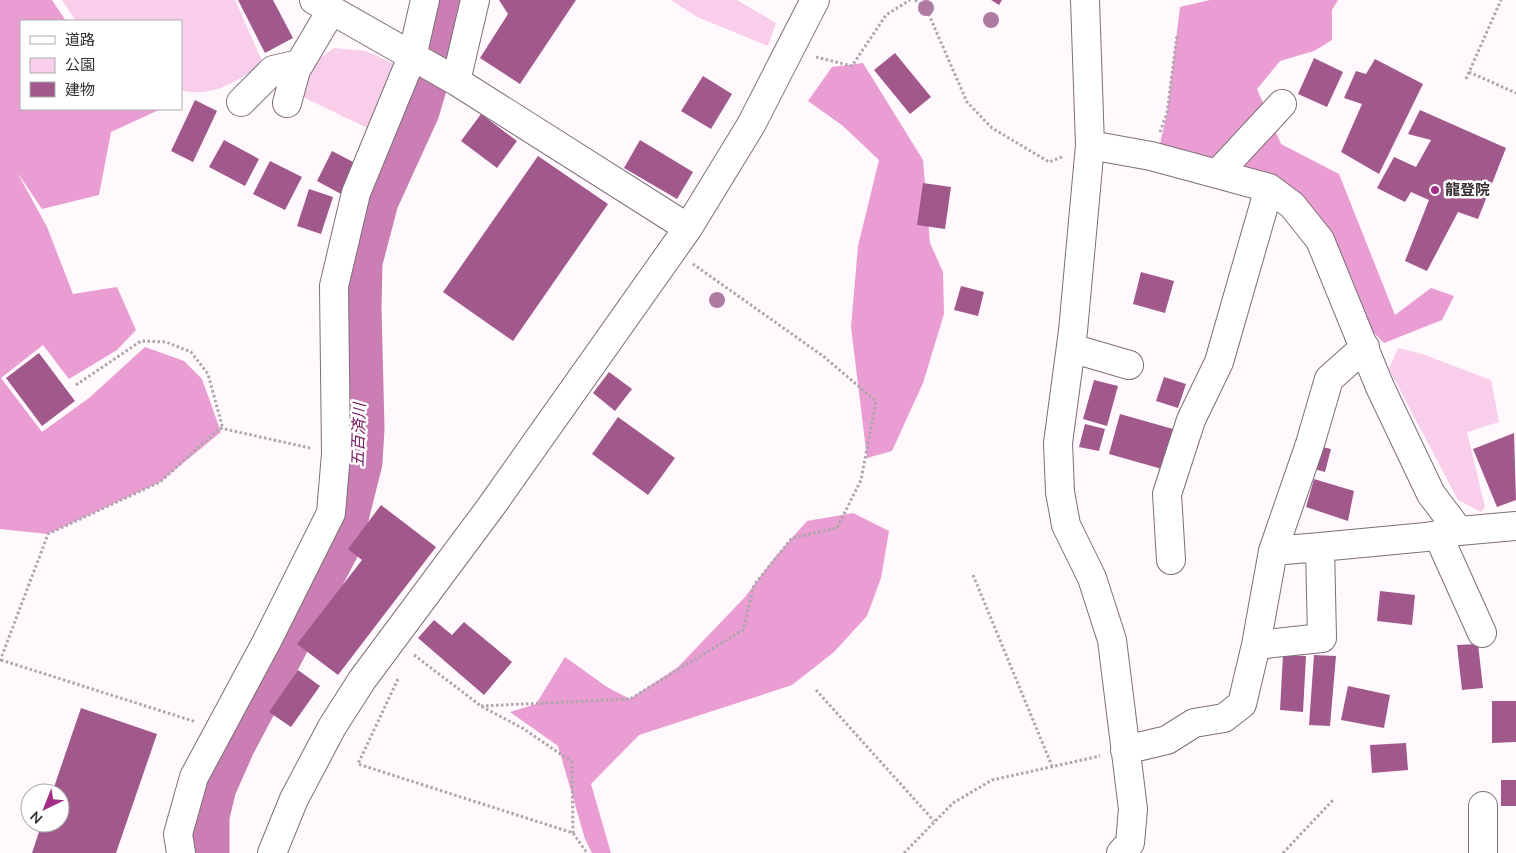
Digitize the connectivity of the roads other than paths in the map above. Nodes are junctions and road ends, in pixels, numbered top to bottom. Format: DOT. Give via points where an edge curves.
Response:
graph roads {
  1 [pos="425,0"];
  2 [pos="475,0"];
  3 [pos="815,0"];
  4 [pos="1085,0"];
  5 [pos="322,5"];
  6 [pos="412,57"];
  7 [pos="299,64"];
  8 [pos="456,81"];
  9 [pos="241,102"];
  10 [pos="287,103"];
  11 [pos="1282,104"];
  12 [pos="1090,145"];
  13 [pos="1217,174"];
  14 [pos="1269,188"];
  15 [pos="688,228"];
  16 [pos="1364,347"];
  17 [pos="1071,348"];
  18 [pos="1130,365"];
  19 [pos="1516,526"];
  20 [pos="1449,533"];
  21 [pos="1320,547"];
  22 [pos="1273,551"];
  23 [pos="1171,560"];
  24 [pos="1482,633"];
  25 [pos="1256,645"];
  26 [pos="1125,750"];
  27 [pos="1482,806"];
  28 [pos="181,853"];
  29 [pos="272,853"];
  30 [pos="1121,853"];
  31 [pos="1483,853"];
  1 -- 6 [label="street"];
  2 -- 8 [label="street"];
  3 -- 15 [label="street" via="751,125"];
  4 -- 12 [label="street"];
  5 -- 6 [label="street"];
  5 -- 7 [label="street"];
  6 -- 8 [label="street"];
  6 -- 28 [label="street" via="356,193 334,286 336,454 331,513 194,777 178,834"];
  7 -- 9 [label="street" via="273,70"];
  7 -- 10 [label="street"];
  8 -- 15 [label="street"];
  11 -- 13 [label="street"];
  12 -- 13 [label="street" via="1151,156"];
  12 -- 17 [label="street"];
  13 -- 14 [label="street"];
  14 -- 16 [label="street" via="1292,205 1320,240"];
  14 -- 23 [label="street" via="1219,362 1191,420 1167,494"];
  15 -- 29 [label="street" via="490,508 362,680 332,727 294,799"];
  16 -- 20 [label="street"];
  16 -- 22 [label="street" via="1329,379"];
  17 -- 18 [label="street"];
  17 -- 26 [label="street" via="1058,443 1060,492 1066,525 1092,578 1112,640"];
  19 -- 20 [label="street"];
  20 -- 21 [label="street"];
  20 -- 24 [label="street"];
  21 -- 22 [label="street"];
  21 -- 25 [label="street" via="1322,638"];
  22 -- 25 [label="street"];
  25 -- 26 [label="street" via="1242,704 1224,718 1194,723 1167,740"];
  26 -- 30 [label="street" via="1134,809 1130,843"];
  27 -- 31 [label="street"];
}
